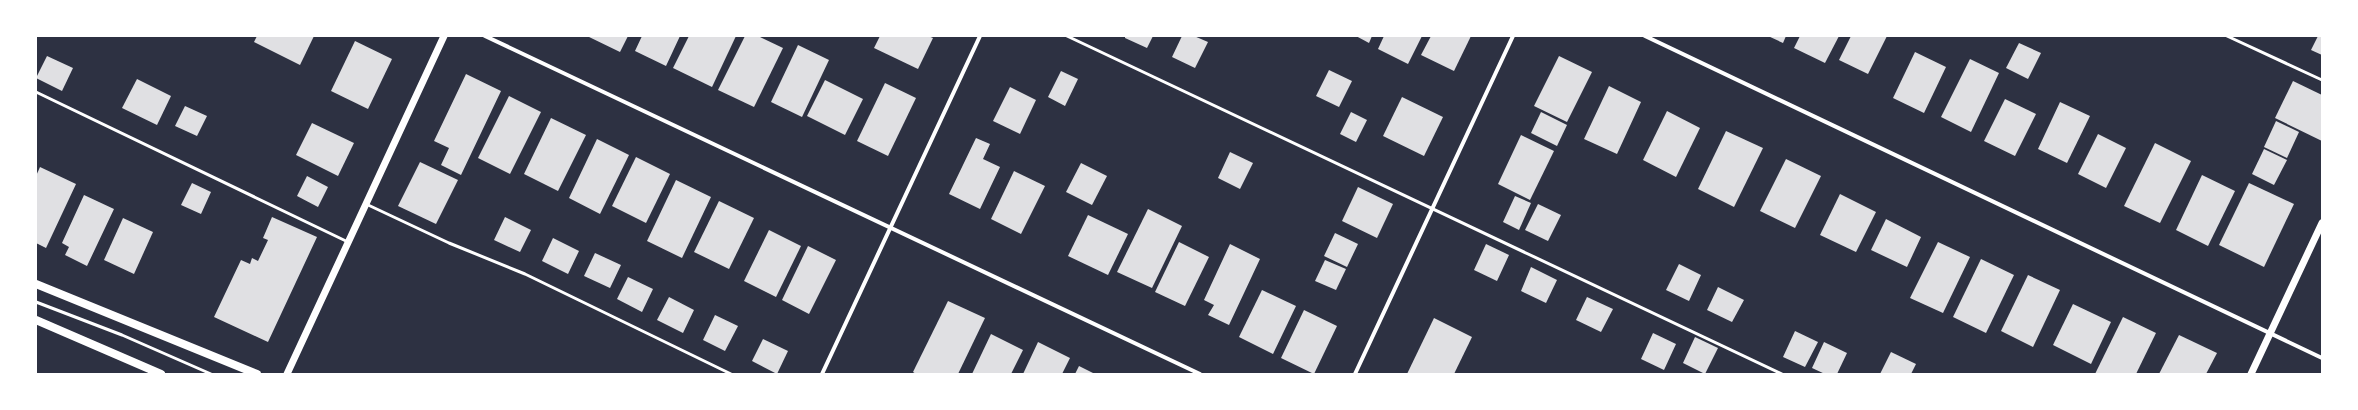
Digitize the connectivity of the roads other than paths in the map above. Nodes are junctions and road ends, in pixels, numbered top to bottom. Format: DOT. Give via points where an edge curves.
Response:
graph roads {
  1 [pos="444,36"];
  2 [pos="485,36"];
  3 [pos="980,36"];
  4 [pos="1067,36"];
  5 [pos="1513,36"];
  6 [pos="1645,36"];
  7 [pos="2227,36"];
  8 [pos="2322,80"];
  9 [pos="36,92"];
  10 [pos="366,204"];
  11 [pos="1433,208"];
  12 [pos="2322,223"];
  13 [pos="890,228"];
  14 [pos="348,243"];
  15 [pos="36,284"];
  16 [pos="36,302"];
  17 [pos="36,320"];
  18 [pos="2270,333"];
  19 [pos="2322,358"];
  20 [pos="161,374"];
  21 [pos="211,374"];
  22 [pos="257,374"];
  23 [pos="287,374"];
  24 [pos="731,374"];
  25 [pos="822,374"];
  26 [pos="1200,374"];
  27 [pos="1355,374"];
  28 [pos="1782,374"];
  29 [pos="2251,374"];
  1 -- 10 [label="street"];
  2 -- 13 [label="street"];
  3 -- 13 [label="street"];
  4 -- 11 [label="lane"];
  5 -- 11 [label="street"];
  6 -- 18 [label="street"];
  7 -- 8 [label="lane"];
  9 -- 14 [label="lane"];
  10 -- 14 [label="street"];
  10 -- 24 [label="lane" via="449,243 525,274"];
  11 -- 27 [label="street"];
  11 -- 28 [label="lane"];
  12 -- 18 [label="street"];
  13 -- 25 [label="street"];
  13 -- 26 [label="street"];
  14 -- 23 [label="street"];
  15 -- 22 [label="main road"];
  16 -- 21 [label="lane" via="122,335"];
  17 -- 20 [label="main road"];
  18 -- 19 [label="street"];
  18 -- 29 [label="street"];
}
